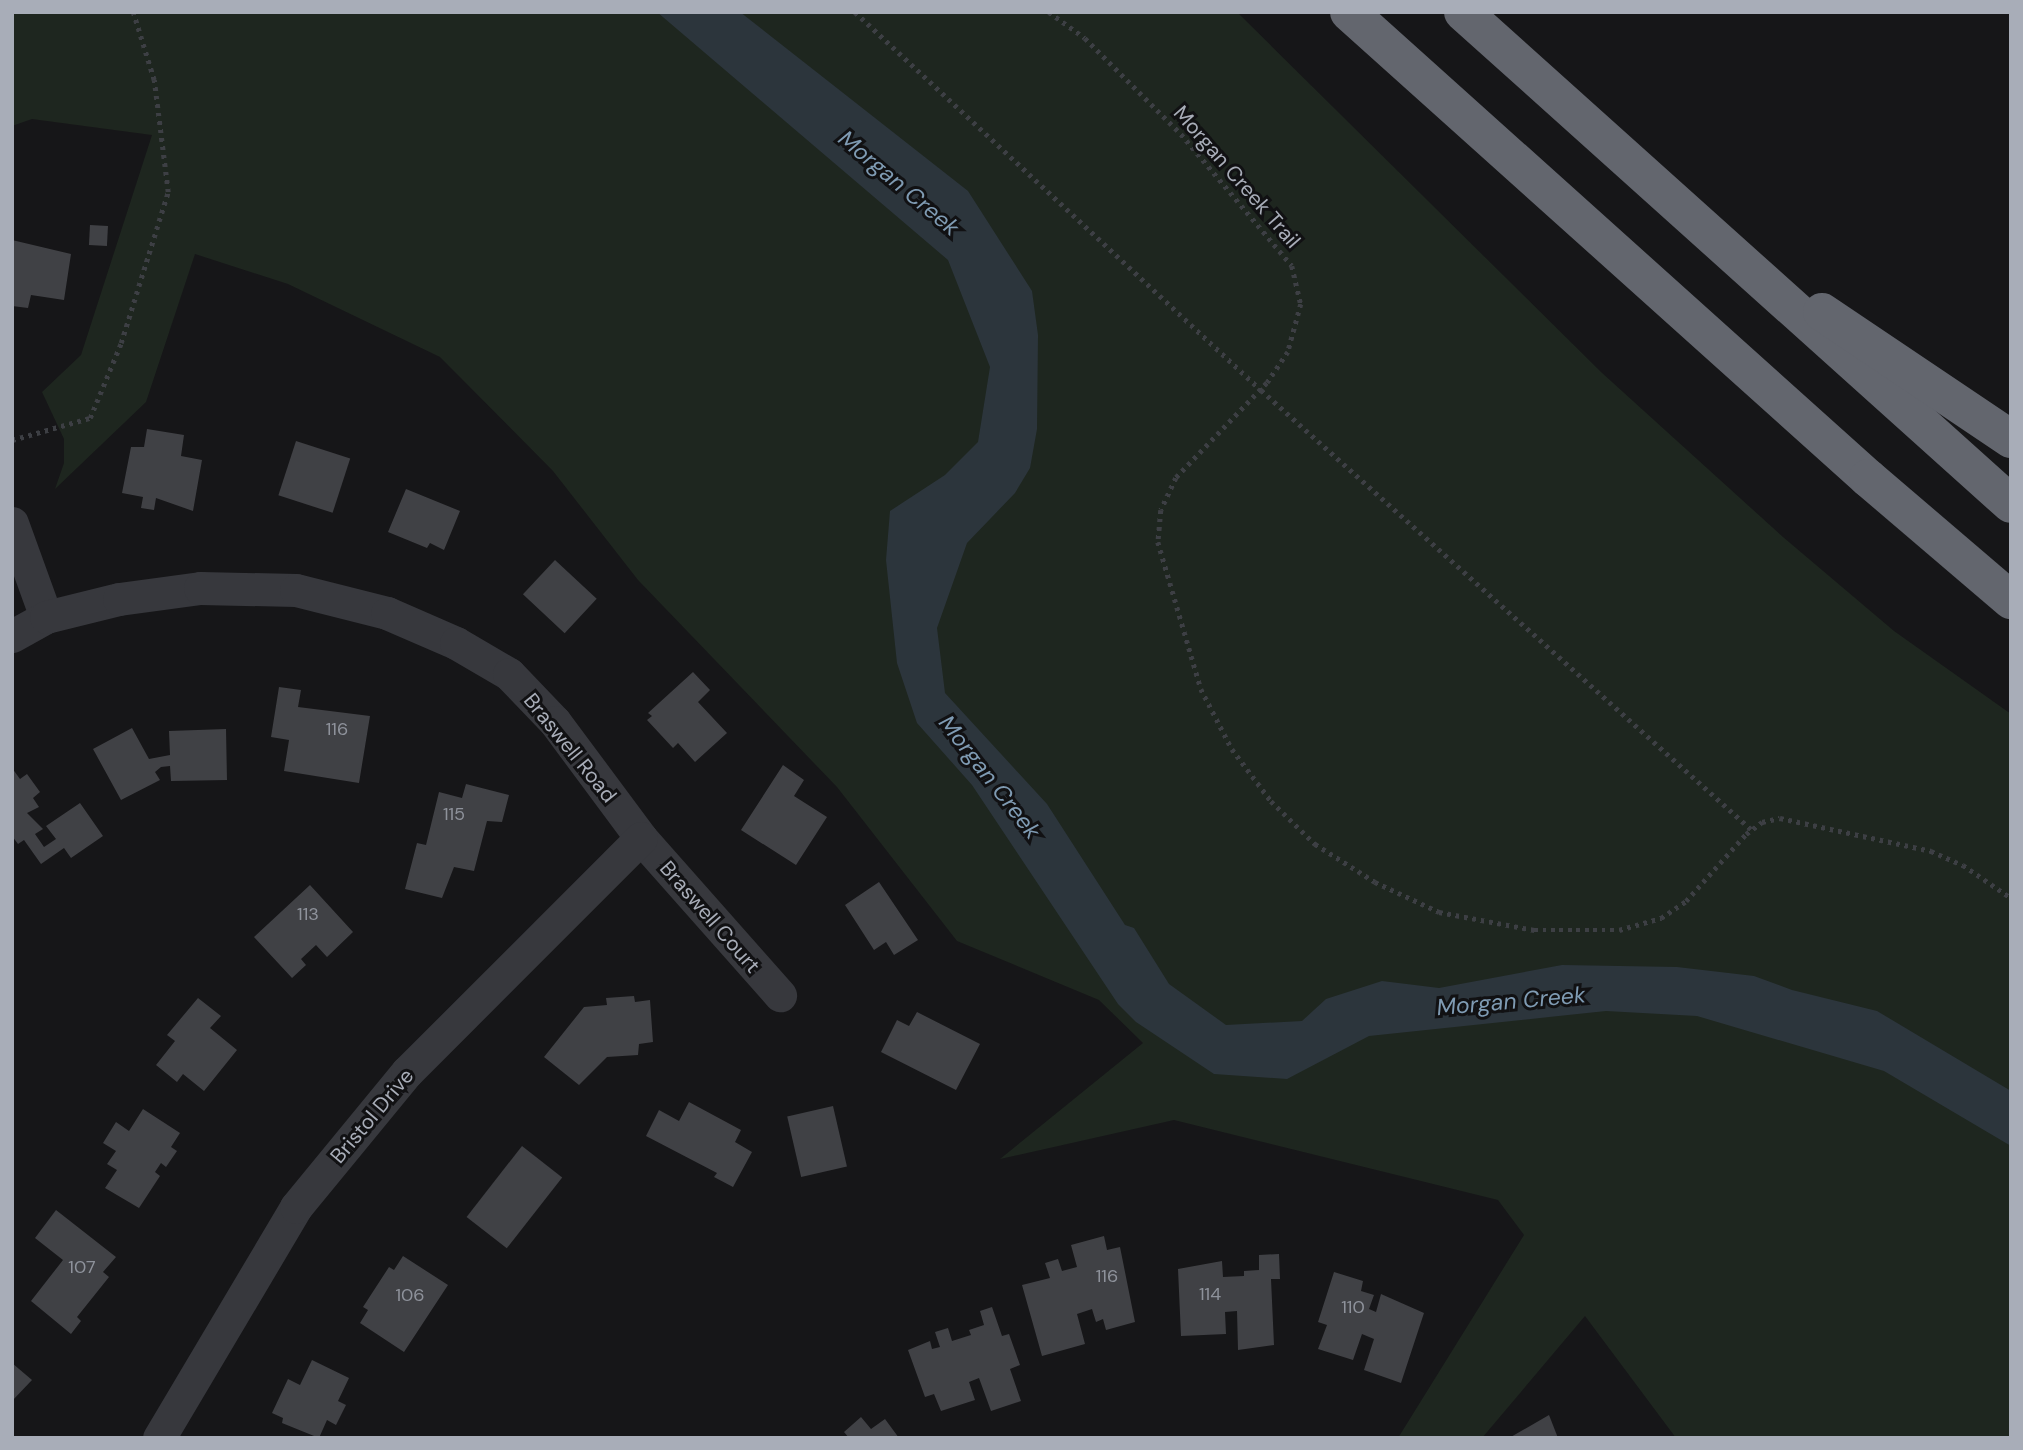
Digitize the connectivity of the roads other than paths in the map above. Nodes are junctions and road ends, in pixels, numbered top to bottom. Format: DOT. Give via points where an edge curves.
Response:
graph roads {
  1 [pos="1349,12"];
  2 [pos="1463,12"];
  3 [pos="1705,232"];
  4 [pos="2011,439"];
  5 [pos="2011,504"];
  6 [pos="12,523"];
  7 [pos="2011,600"];
  8 [pos="46,617"];
  9 [pos="12,636"];
  10 [pos="641,838"];
  11 [pos="780,995"];
  12 [pos="159,1438"];
  1 -- 7 [label="highway" via="1868,478"];
  2 -- 3 [label="highway"];
  3 -- 4 [label="highway"];
  3 -- 5 [label="highway"];
  6 -- 8 [label="street"];
  8 -- 9 [label="street, Braswell Road"];
  8 -- 10 [label="street, Braswell Road" via="119,599 200,589 296,590 387,613 456,643 509,674 555,722"];
  10 -- 11 [label="street, Braswell Court"];
  10 -- 12 [label="street, Bristol Drive" via="407,1072 296,1207"];
}
